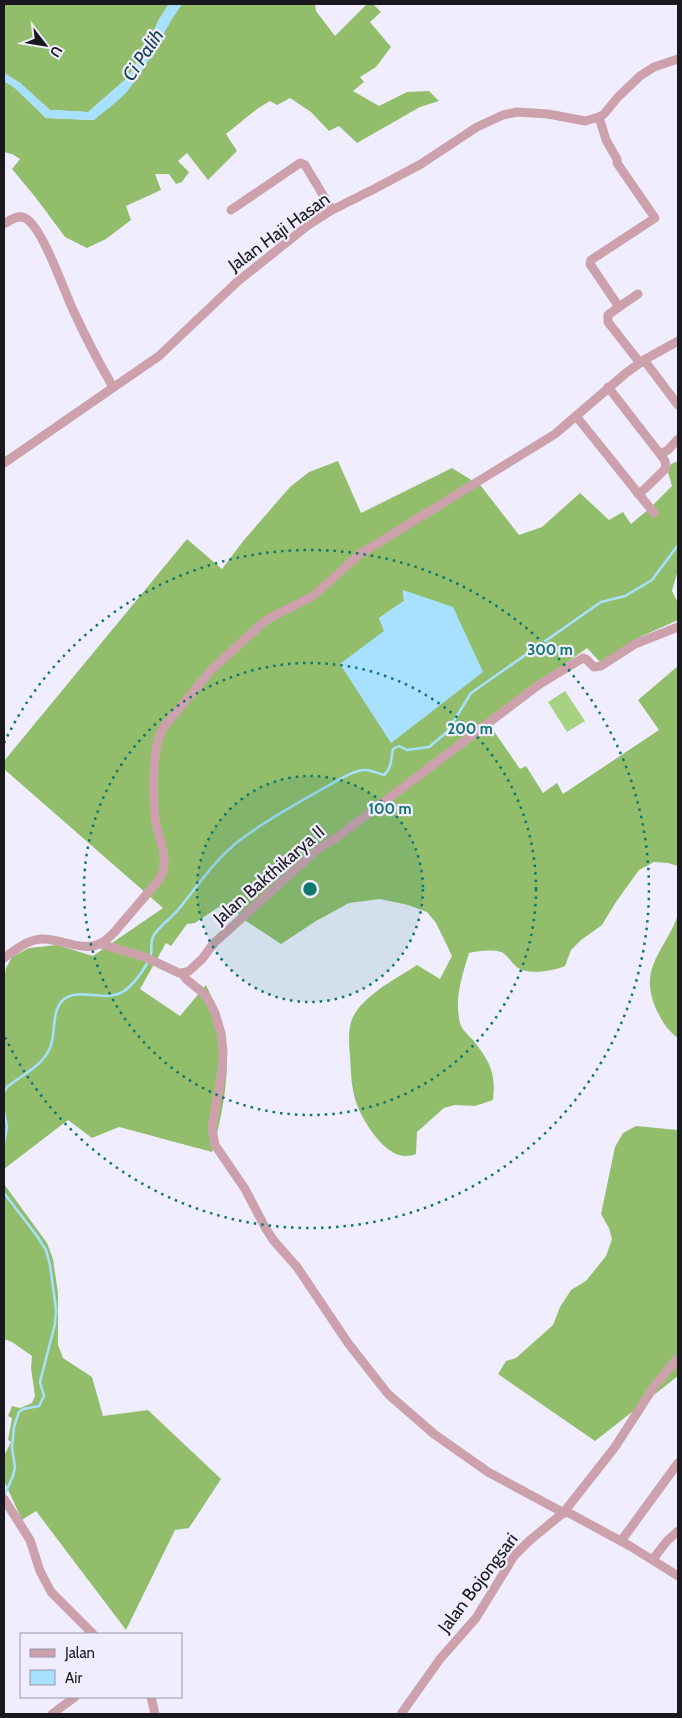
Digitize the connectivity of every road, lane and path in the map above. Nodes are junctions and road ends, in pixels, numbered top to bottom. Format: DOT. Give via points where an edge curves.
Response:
graph roads {
  1 [pos="678,59"];
  2 [pos="599,117"];
  3 [pos="231,210"];
  4 [pos="332,210"];
  5 [pos="4,224"];
  6 [pos="638,294"];
  7 [pos="619,307"];
  8 [pos="678,341"];
  9 [pos="642,362"];
  10 [pos="113,387"];
  11 [pos="608,387"];
  12 [pos="678,405"];
  13 [pos="576,416"];
  14 [pos="678,439"];
  15 [pos="660,454"];
  16 [pos="4,463"];
  17 [pos="638,494"];
  18 [pos="654,513"];
  19 [pos="678,627"];
  20 [pos="100,944"];
  21 [pos="4,958"];
  22 [pos="182,973"];
  23 [pos="678,1358"];
  24 [pos="678,1463"];
  25 [pos="5,1501"];
  26 [pos="564,1512"];
  27 [pos="678,1531"];
  28 [pos="621,1541"];
  29 [pos="653,1559"];
  30 [pos="678,1576"];
  31 [pos="93,1633"];
  32 [pos="74,1698"];
  33 [pos="151,1698"];
  34 [pos="52,1714"];
  35 [pos="155,1714"];
  36 [pos="401,1714"];
  1 -- 2 [label="street" via="640,76"];
  2 -- 4 [label="street, Jalan Haji Hasan" via="585,121 548,114 517,112 503,115 477,127 420,164"];
  2 -- 7 [label="street" via="617,163 655,218 590,262"];
  3 -- 4 [label="street" via="300,163 305,165"];
  4 -- 10 [label="street, Jalan Haji Hasan" via="237,282 159,356"];
  5 -- 10 [label="street" via="21,216 40,236 72,309"];
  6 -- 7 [label="street"];
  7 -- 9 [label="street" via="608,315 608,322"];
  8 -- 9 [label="street"];
  9 -- 11 [label="street"];
  9 -- 12 [label="street"];
  10 -- 16 [label="street, Jalan Haji Hasan"];
  11 -- 13 [label="street"];
  11 -- 15 [label="street"];
  13 -- 17 [label="street"];
  13 -- 20 [label="street" via="547,439 360,554 313,596 266,620 212,669 164,727 157,741 155,818 165,861 161,877"];
  14 -- 15 [label="street"];
  15 -- 17 [label="street" via="666,468"];
  17 -- 18 [label="street"];
  19 -- 22 [label="street, Jalan Bakthikarya II" via="636,644 600,666 594,667 583,658 540,684 317,850 214,943 190,971"];
  20 -- 21 [label="street" via="78,946 42,939 28,943"];
  20 -- 22 [label="street"];
  22 -- 26 [label="street" via="209,1001 221,1033 222,1070 212,1128 215,1146 246,1189 266,1229 388,1394 434,1434 480,1466"];
  23 -- 26 [label="street, Jalan Bojongsari"];
  24 -- 28 [label="street"];
  25 -- 31 [label="street" via="30,1540 51,1592"];
  26 -- 28 [label="street"];
  26 -- 36 [label="street, Jalan Bojongsari" via="514,1556 476,1618 440,1659"];
  27 -- 29 [label="street"];
  28 -- 29 [label="street"];
  29 -- 30 [label="street"];
  32 -- 34 [label="street"];
  33 -- 35 [label="street"];
}
